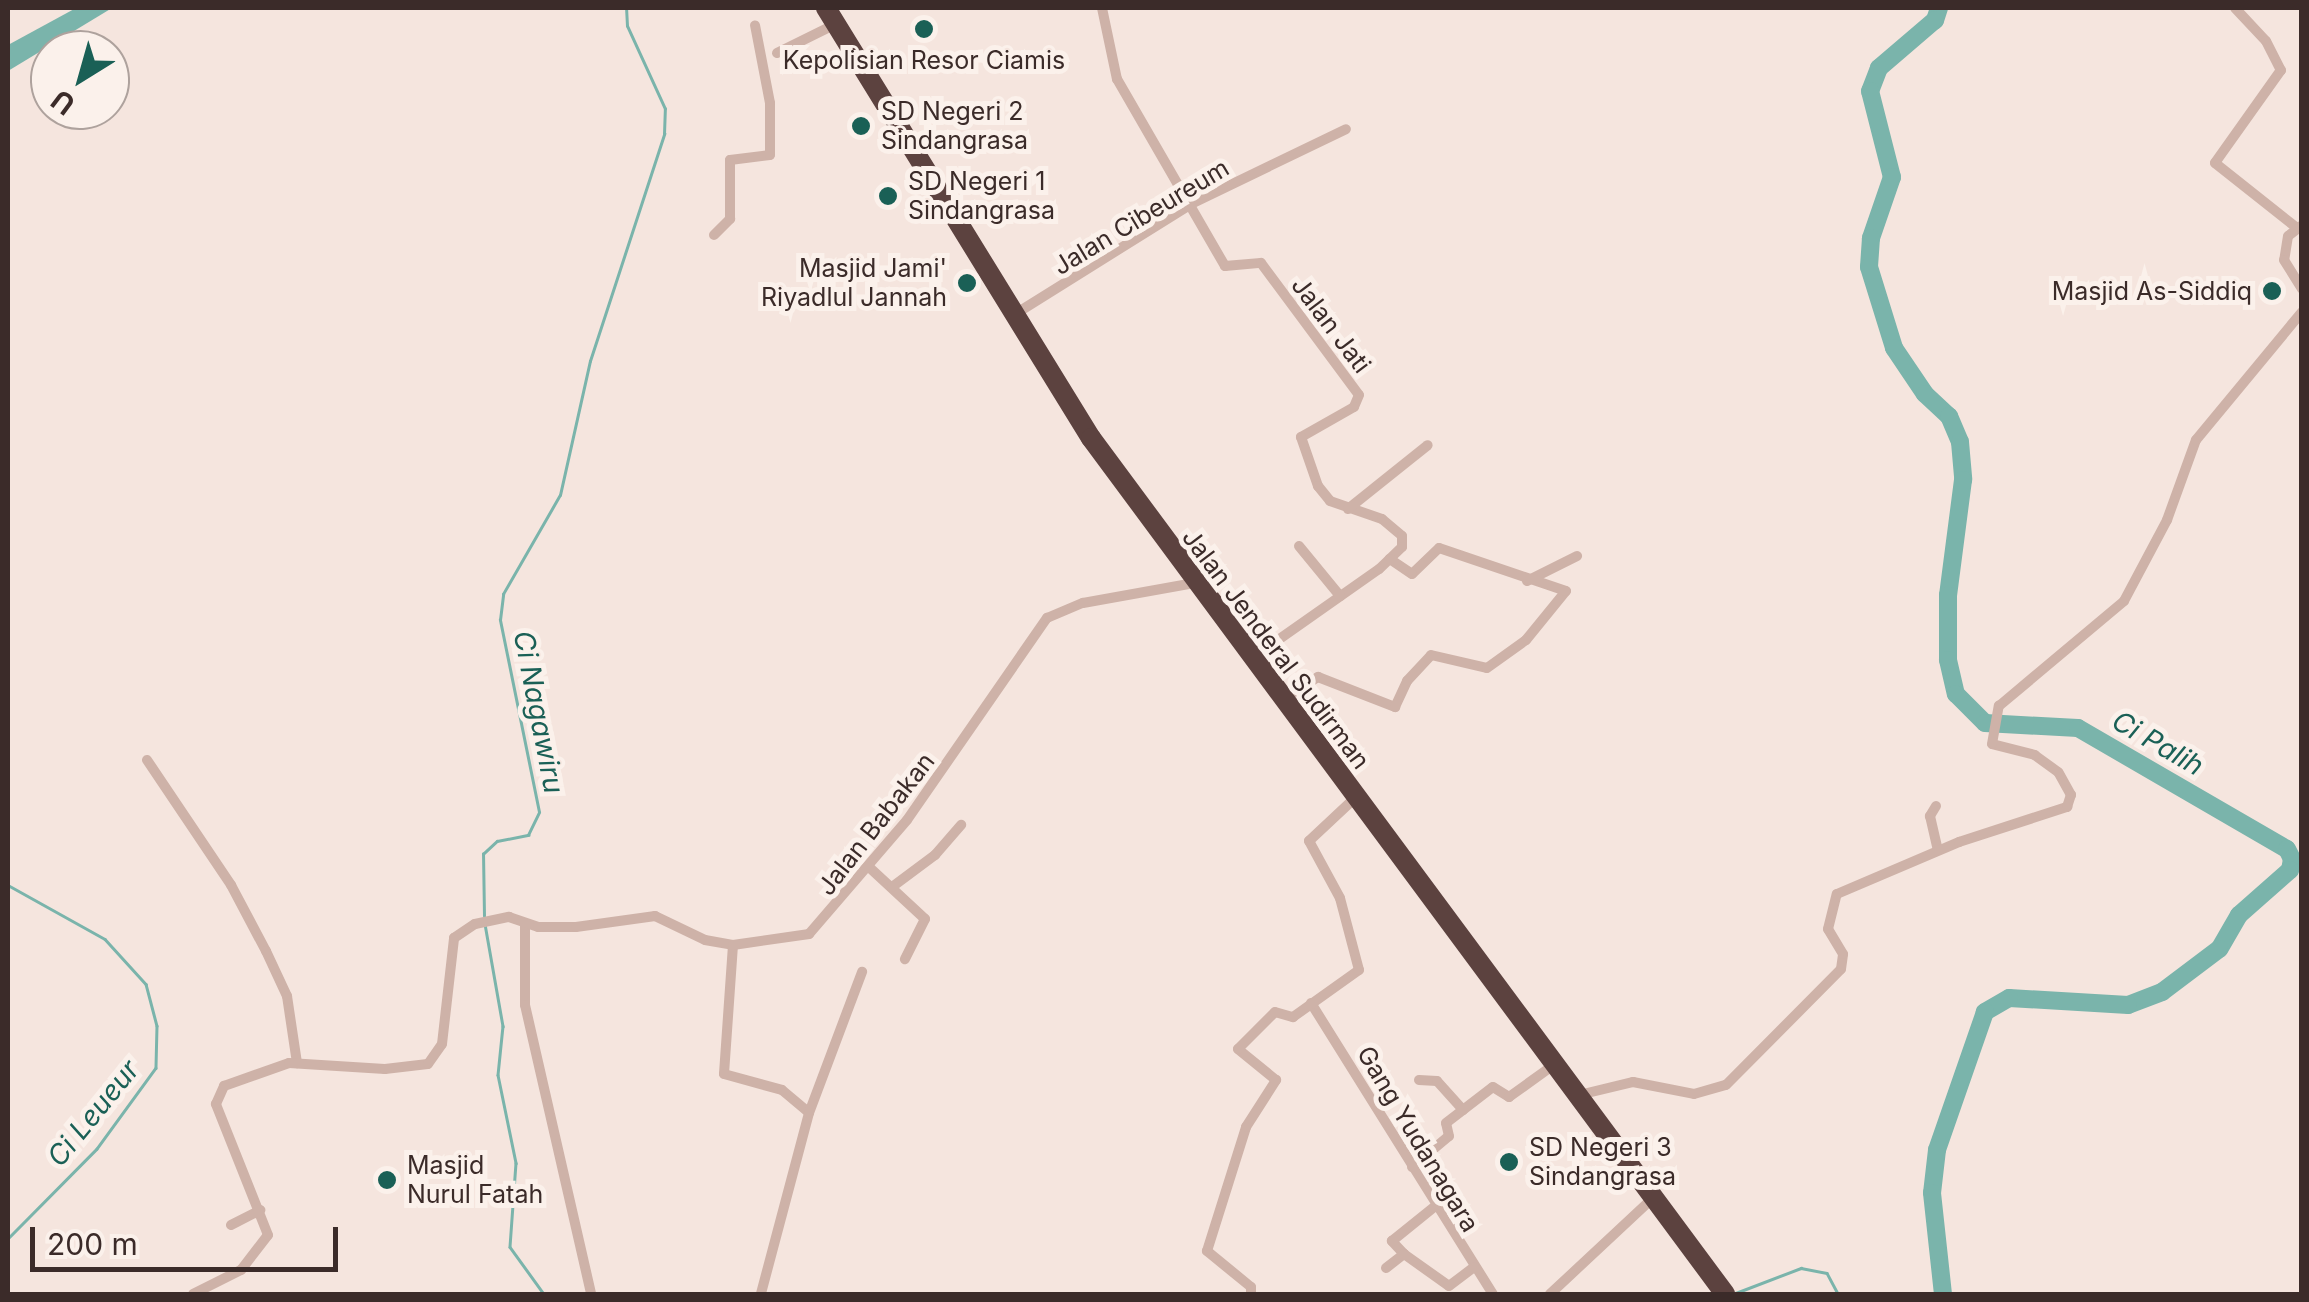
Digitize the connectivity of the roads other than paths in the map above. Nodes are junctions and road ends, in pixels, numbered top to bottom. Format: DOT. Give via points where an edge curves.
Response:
graph roads {
  1 [pos="1102,8"];
  2 [pos="2235,8"];
  3 [pos="831,16"];
  4 [pos="755,25"];
  5 [pos="777,52"];
  6 [pos="1346,129"];
  7 [pos="1191,204"];
  8 [pos="2299,227"];
  9 [pos="714,235"];
  10 [pos="2302,289"];
  11 [pos="2302,312"];
  12 [pos="1011,316"];
  13 [pos="1428,446"];
  14 [pos="1348,510"];
  15 [pos="1299,546"];
  16 [pos="1577,556"];
  17 [pos="1390,559"];
  18 [pos="1527,581"];
  19 [pos="1194,583"];
  20 [pos="1340,596"];
  21 [pos="1249,660"];
  22 [pos="1280,700"];
  23 [pos="147,760"];
  24 [pos="1356,797"];
  25 [pos="1936,806"];
  26 [pos="961,824"];
  27 [pos="1938,850"];
  28 [pos="870,868"];
  29 [pos="892,887"];
  30 [pos="525,925"];
  31 [pos="732,945"];
  32 [pos="905,959"];
  33 [pos="862,972"];
  34 [pos="1311,1002"];
  35 [pos="298,1063"];
  36 [pos="1555,1064"];
  37 [pos="1419,1080"];
  38 [pos="1579,1095"];
  39 [pos="1463,1110"];
  40 [pos="808,1113"];
  41 [pos="1412,1167"];
  42 [pos="1652,1199"];
  43 [pos="1434,1207"];
  44 [pos="260,1210"];
  45 [pos="231,1225"];
  46 [pos="1404,1254"];
  47 [pos="1474,1267"];
  48 [pos="1386,1268"];
  49 [pos="1252,1292"];
  50 [pos="1723,1292"];
  51 [pos="193,1294"];
  52 [pos="591,1294"];
  53 [pos="761,1294"];
  54 [pos="1494,1294"];
  55 [pos="1550,1294"];
  1 -- 7 [label="street" via="1117,79"];
  2 -- 8 [label="street" via="2266,41 2281,70 2215,163"];
  3 -- 5 [label="street"];
  3 -- 12 [label="highway, Jalan Jenderal Sudirman"];
  4 -- 9 [label="street" via="770,103 770,155 729,155 730,223 716,227"];
  6 -- 7 [label="street, Jalan Cibeureum"];
  7 -- 12 [label="street, Jalan Cibeureum"];
  7 -- 14 [label="street, Jalan Jati" via="1224,266 1261,263 1358,395 1354,407 1300,440 1318,486"];
  8 -- 10 [label="street" via="2284,245 2284,260"];
  11 -- 27 [label="street" via="2196,440 2166,520 2124,601 1999,706 1994,746 2035,754 2058,772 2071,802"];
  12 -- 19 [label="highway, Jalan Jenderal Sudirman"];
  13 -- 14 [label="street"];
  14 -- 17 [label="street, Jalan Jati" via="1378,516 1398,530 1403,542"];
  15 -- 20 [label="street"];
  16 -- 18 [label="street"];
  17 -- 18 [label="street" via="1412,574 1438,548"];
  17 -- 20 [label="street"];
  18 -- 22 [label="street" via="1566,591 1526,640 1487,668 1431,655 1406,681 1395,706 1318,678"];
  19 -- 21 [label="highway, Jalan Jenderal Sudirman"];
  19 -- 28 [label="street, Jalan Babakan" via="1083,602 1047,618"];
  20 -- 21 [label="street"];
  21 -- 22 [label="highway, Jalan Jenderal Sudirman"];
  22 -- 24 [label="highway, Jalan Jenderal Sudirman"];
  23 -- 35 [label="street" via="231,885 266,951 287,996"];
  24 -- 34 [label="street" via="1309,840 1340,898 1360,970"];
  24 -- 36 [label="highway, Jalan Jenderal Sudirman"];
  25 -- 27 [label="street" via="1930,816"];
  26 -- 29 [label="street" via="935,855"];
  27 -- 38 [label="street" via="1832,899 1828,929 1842,954 1841,969 1726,1084 1694,1094 1633,1082"];
  28 -- 29 [label="street"];
  28 -- 31 [label="street, Jalan Babakan" via="808,934"];
  29 -- 32 [label="street" via="925,919"];
  30 -- 31 [label="street, Jalan Babakan" via="576,927 655,916 704,940"];
  30 -- 35 [label="street, Jalan Babakan" via="513,917 492,920 454,938 442,1044 432,1060 385,1069"];
  30 -- 52 [label="street" via="525,1005"];
  31 -- 40 [label="street" via="724,1074 782,1090"];
  33 -- 40 [label="street"];
  34 -- 41 [label="street, Gang Yudanagara"];
  34 -- 49 [label="street" via="1293,1017 1275,1012 1238,1049 1276,1080 1246,1127 1208,1251"];
  35 -- 44 [label="street" via="262,1069 216,1096"];
  36 -- 38 [label="highway, Jalan Jenderal Sudirman"];
  36 -- 39 [label="street" via="1509,1097 1493,1087"];
  37 -- 39 [label="street" via="1437,1081"];
  38 -- 42 [label="highway, Jalan Jenderal Sudirman"];
  39 -- 41 [label="street" via="1446,1123 1449,1136"];
  40 -- 53 [label="street"];
  41 -- 43 [label="street, Gang Yudanagara"];
  42 -- 50 [label="highway, Jalan Jenderal Sudirman"];
  42 -- 55 [label="street"];
  43 -- 46 [label="street" via="1392,1241"];
  43 -- 47 [label="street, Gang Yudanagara"];
  44 -- 45 [label="street"];
  44 -- 51 [label="street" via="268,1235 264,1245 242,1270"];
  46 -- 47 [label="street" via="1449,1286"];
  46 -- 48 [label="street"];
  47 -- 54 [label="street, Gang Yudanagara"];
}
